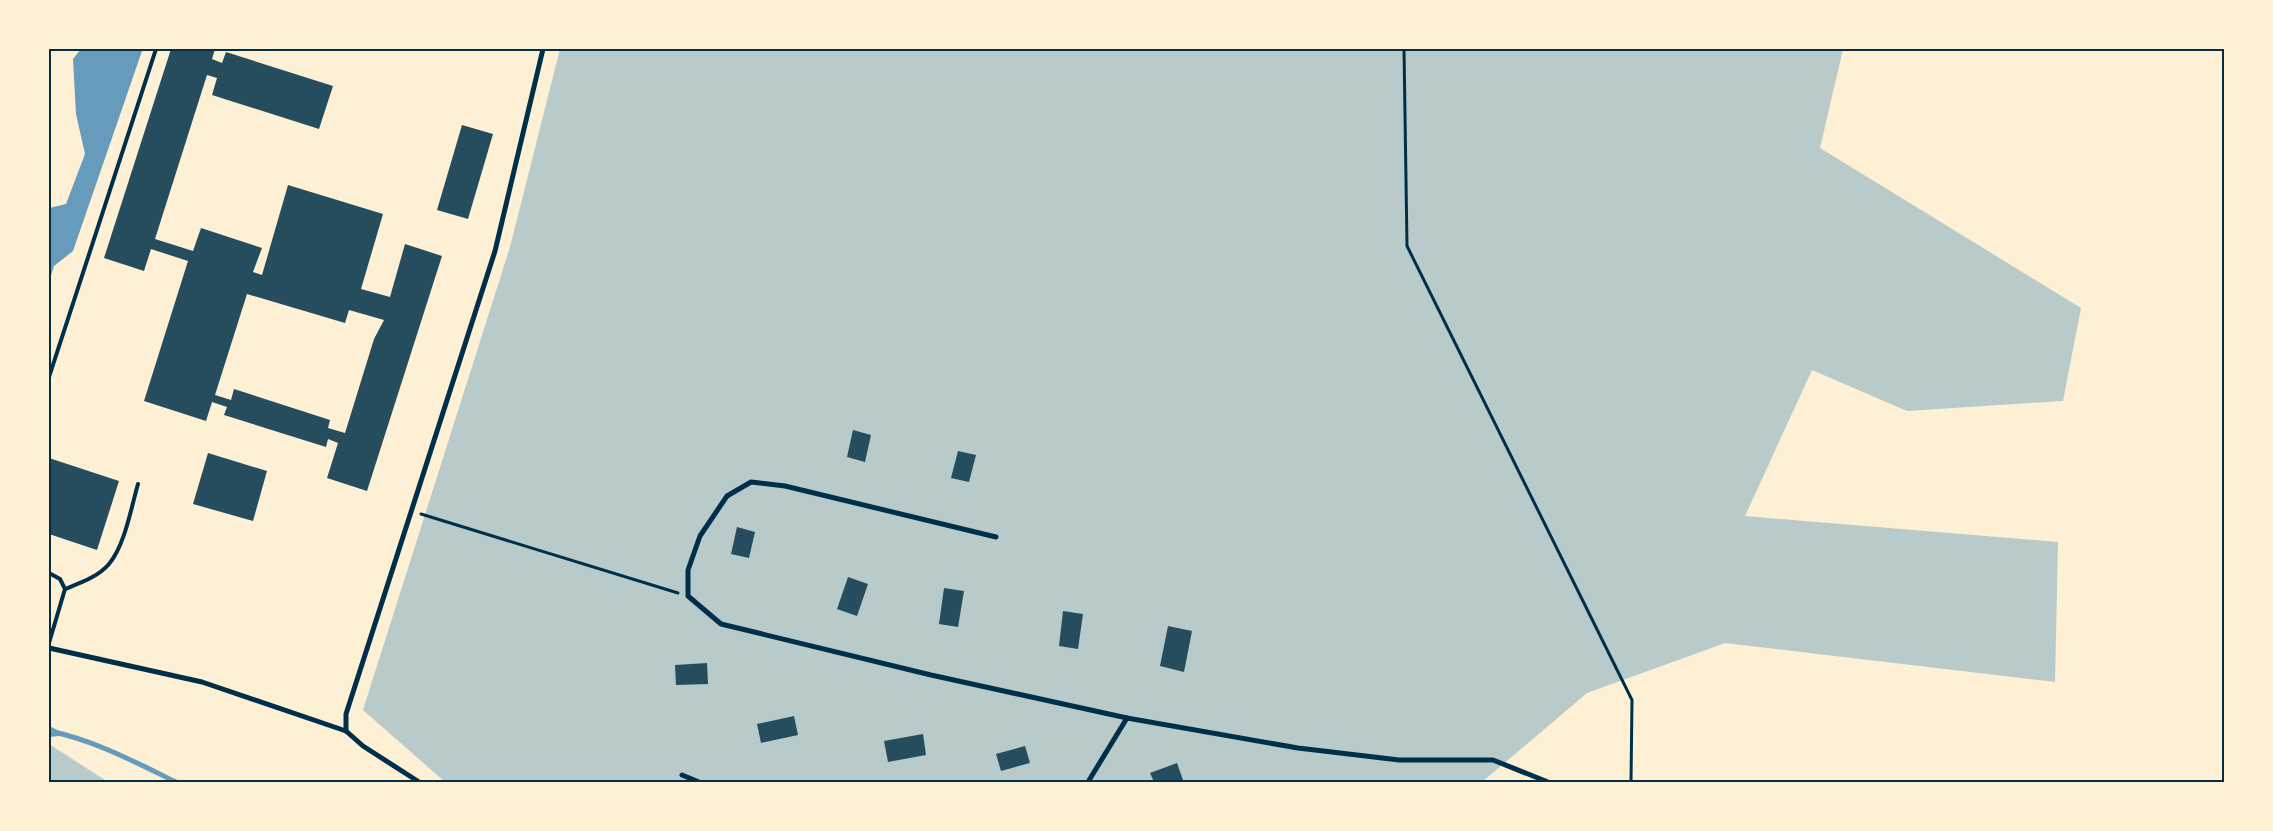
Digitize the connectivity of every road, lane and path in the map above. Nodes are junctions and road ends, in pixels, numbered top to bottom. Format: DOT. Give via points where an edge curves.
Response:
graph roads {
  1 [pos="156,49"];
  2 [pos="543,49"];
  3 [pos="1404,49"];
  4 [pos="49,378"];
  5 [pos="138,484"];
  6 [pos="411,511"];
  7 [pos="996,537"];
  8 [pos="49,573"];
  9 [pos="65,589"];
  10 [pos="688,596"];
  11 [pos="49,644"];
  12 [pos="49,648"];
  13 [pos="1127,718"];
  14 [pos="346,731"];
  15 [pos="682,775"];
  16 [pos="419,782"];
  17 [pos="699,782"];
  18 [pos="1088,782"];
  19 [pos="1548,782"];
  20 [pos="1631,782"];
  1 -- 4 [label="lane"];
  2 -- 6 [label="street" via="495,251"];
  3 -- 20 [label="path" via="1407,246 1632,700"];
  5 -- 9 [label="lane" via="123,535 109,564 93,577"];
  6 -- 10 [label="path"];
  6 -- 14 [label="street" via="346,714"];
  7 -- 10 [label="street" via="785,486 751,482 727,496 700,536 688,570"];
  8 -- 9 [label="lane" via="60,579"];
  9 -- 11 [label="lane"];
  10 -- 13 [label="street" via="721,624"];
  12 -- 14 [label="street" via="202,682"];
  13 -- 18 [label="street"];
  13 -- 19 [label="street" via="1298,748 1399,760 1494,760"];
  14 -- 16 [label="street" via="363,746"];
  15 -- 17 [label="street"];
}
